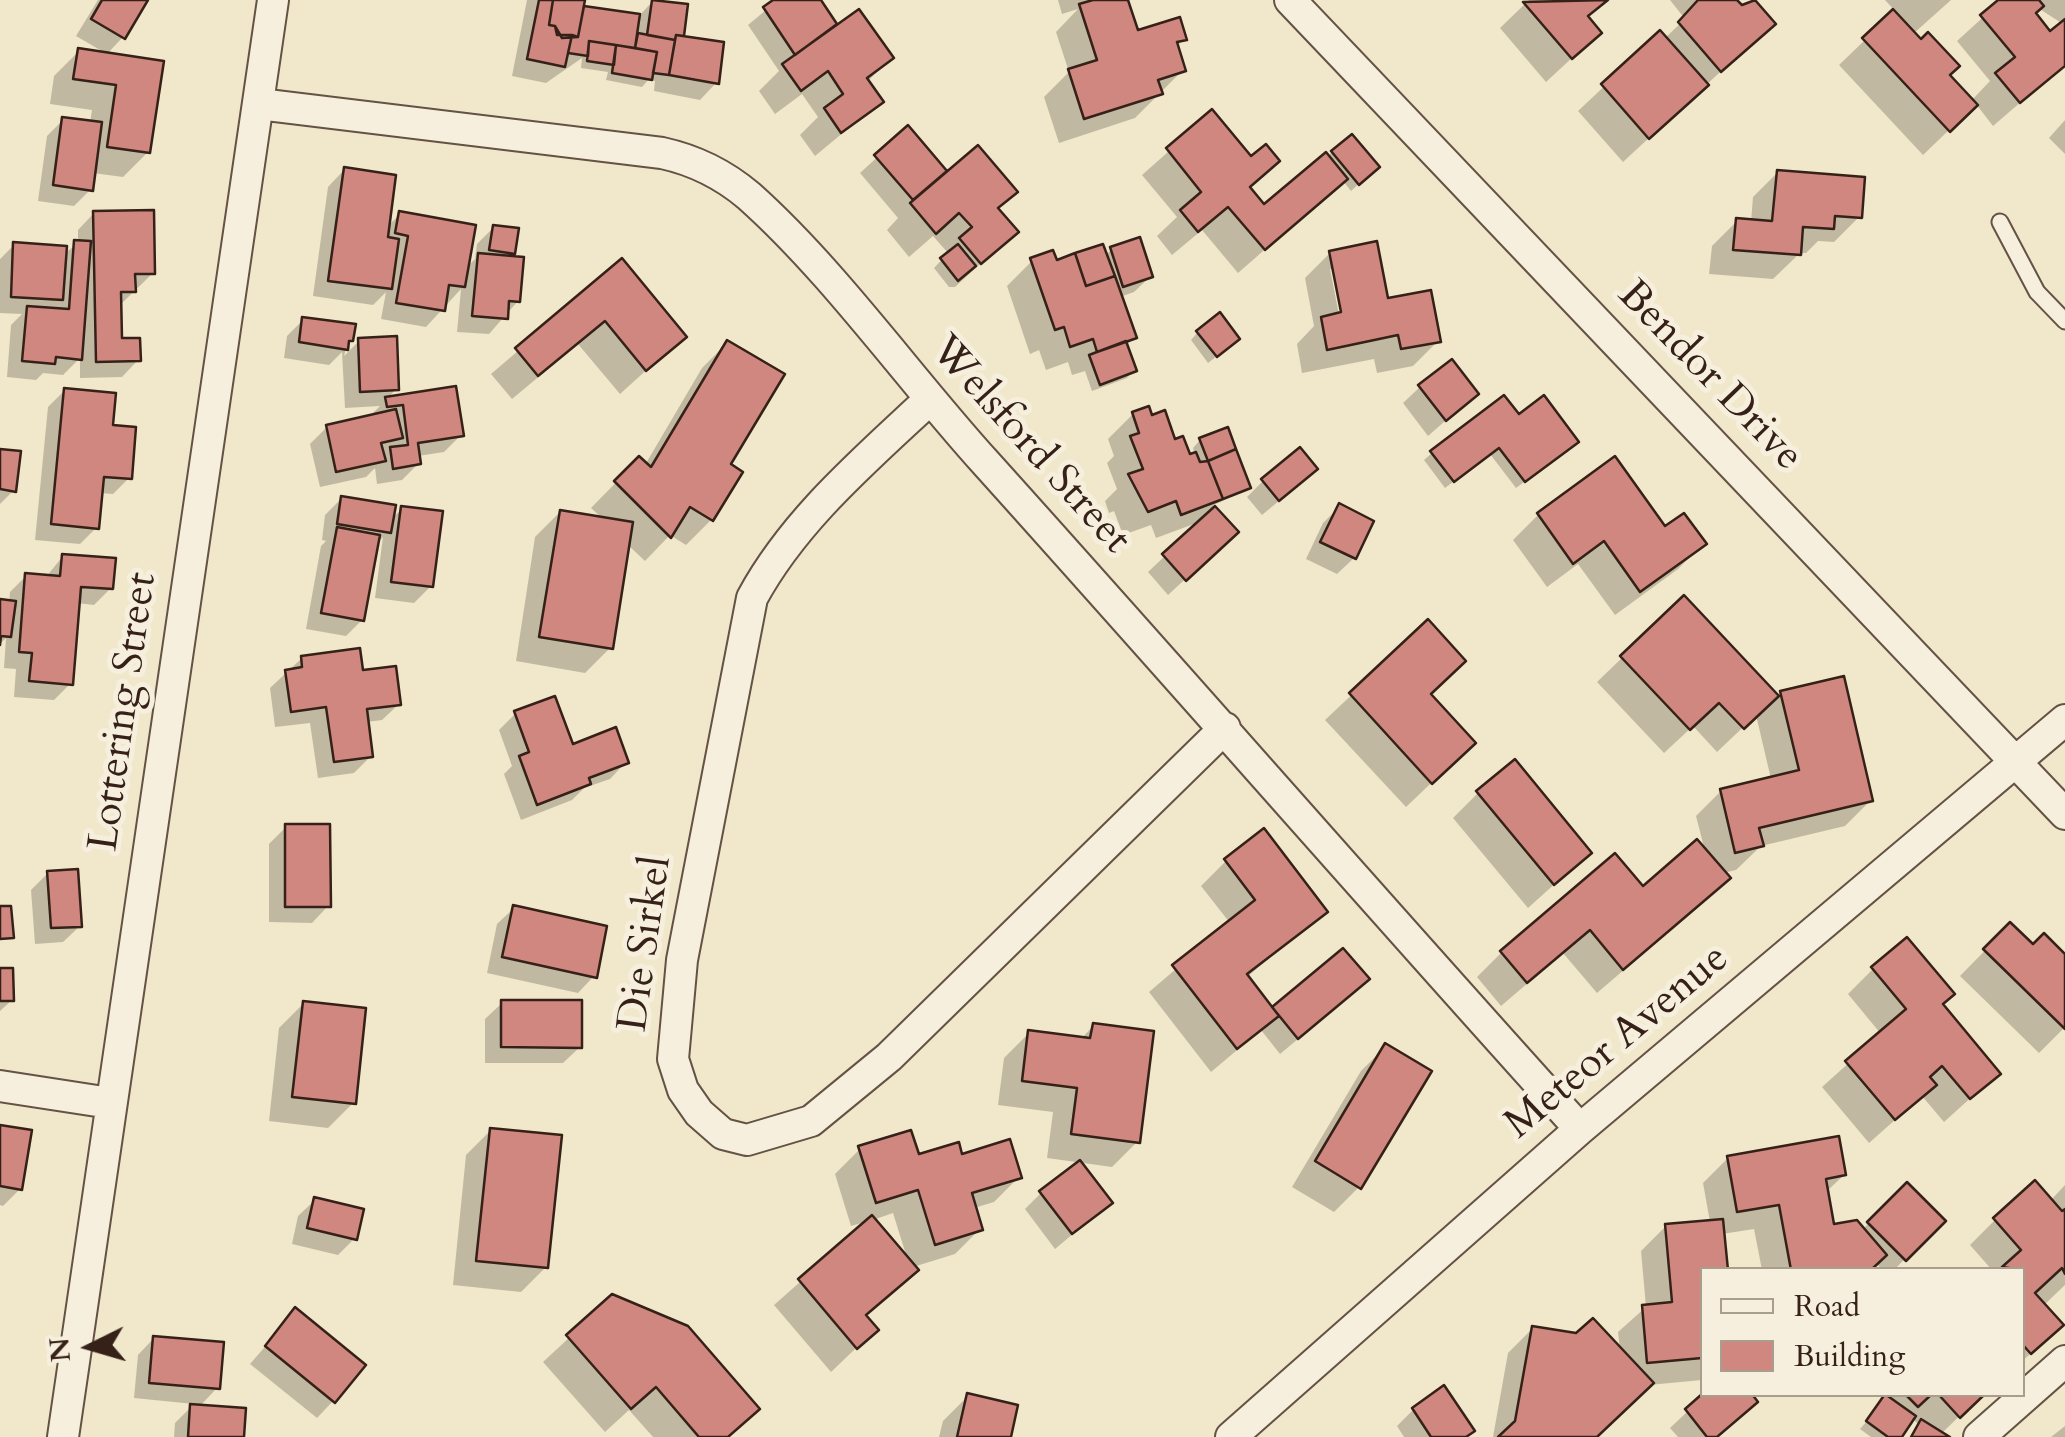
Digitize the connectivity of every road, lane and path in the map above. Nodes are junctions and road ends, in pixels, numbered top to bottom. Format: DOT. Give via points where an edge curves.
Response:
graph roads {
  1 [pos="273,0"];
  2 [pos="1290,0"];
  3 [pos="259,104"];
  4 [pos="2000,222"];
  5 [pos="2065,321"];
  6 [pos="929,400"];
  7 [pos="2065,720"];
  8 [pos="1225,728"];
  9 [pos="2017,762"];
  10 [pos="2065,814"];
  11 [pos="0,1086"];
  12 [pos="110,1103"];
  13 [pos="1580,1130"];
  14 [pos="2065,1361"];
  15 [pos="2025,1396"];
  16 [pos="2024,1397"];
  17 [pos="63,1437"];
  18 [pos="1231,1437"];
  19 [pos="1979,1437"];
  1 -- 3 [label="street, Lottering Street"];
  2 -- 9 [label="street, Bendor Drive"];
  3 -- 6 [label="street, Welsford Street" via="696,161 746,194 789,236"];
  3 -- 12 [label="street, Lottering Street"];
  4 -- 5 [label="lane" via="2037,292"];
  6 -- 8 [label="street, Welsford Street"];
  6 -- 8 [label="street, Die Sirkel" via="838,485 768,568 752,598 682,960 673,1058 698,1113 723,1134 747,1140 811,1120 889,1056"];
  7 -- 9 [label="street, Meteor Avenue"];
  8 -- 13 [label="street, Welsford Street"];
  9 -- 10 [label="street, Bendor Drive"];
  9 -- 13 [label="street, Meteor Avenue"];
  11 -- 12 [label="street"];
  12 -- 17 [label="street, Lottering Street"];
  13 -- 18 [label="street, Meteor Avenue"];
  14 -- 15 [label="street"];
  16 -- 19 [label="street"];
}
